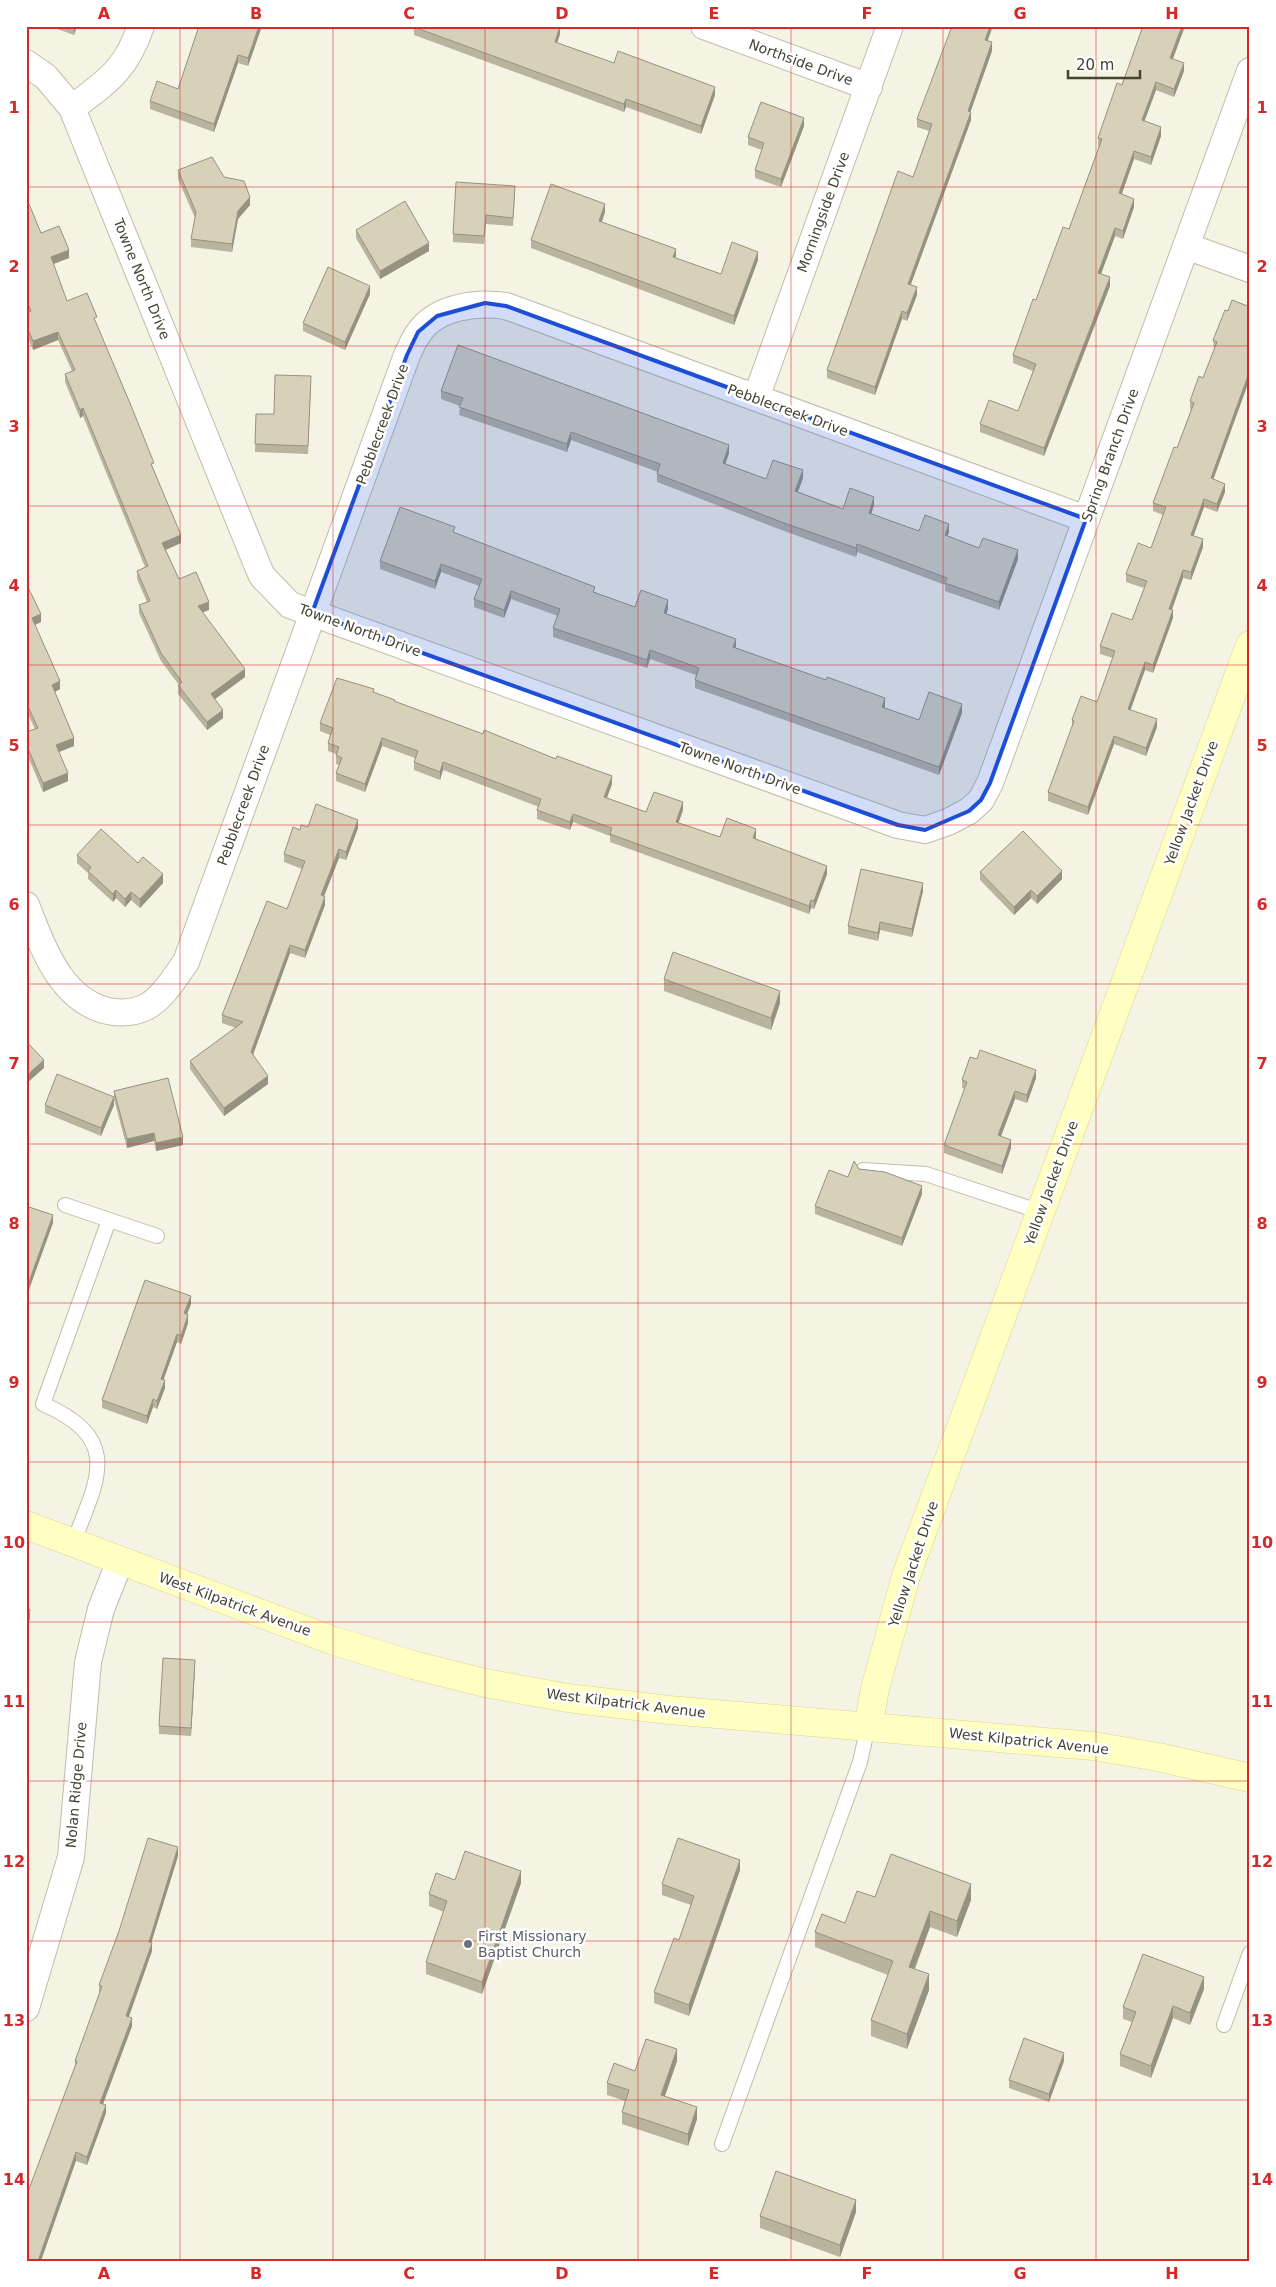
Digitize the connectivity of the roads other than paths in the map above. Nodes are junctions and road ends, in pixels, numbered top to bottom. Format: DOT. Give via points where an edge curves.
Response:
graph roads {
  1 [pos="141,26"];
  2 [pos="704,26"];
  3 [pos="890,26"];
  4 [pos="26,63"];
  5 [pos="1250,71"];
  6 [pos="869,86"];
  7 [pos="72,108"];
  8 [pos="1186,246"];
  9 [pos="1250,268"];
  10 [pos="756,398"];
  11 [pos="1086,518"];
  12 [pos="312,613"];
  13 [pos="1250,644"];
  14 [pos="948,822"];
  15 [pos="26,904"];
  16 [pos="863,1170"];
  17 [pos="65,1205"];
  18 [pos="1041,1212"];
  19 [pos="109,1220"];
  20 [pos="157,1236"];
  21 [pos="26,1525"];
  22 [pos="73,1544"];
  23 [pos="120,1561"];
  24 [pos="868,1726"];
  25 [pos="1250,1778"];
  26 [pos="1250,1953"];
  27 [pos="26,2008"];
  28 [pos="1224,2025"];
  29 [pos="722,2144"];
  1 -- 7 [label="street" via="133,50 120,68"];
  2 -- 6 [label="street, Northside Drive"];
  3 -- 6 [label="street, Morningside Drive"];
  4 -- 7 [label="street, Towne North Drive" via="46,77"];
  5 -- 8 [label="street, Spring Branch Drive"];
  6 -- 10 [label="street, Morningside Drive"];
  7 -- 12 [label="street, Towne North Drive" via="262,576 290,605"];
  8 -- 9 [label="street"];
  8 -- 11 [label="street, Spring Branch Drive"];
  10 -- 11 [label="street, Pebblecreek Drive"];
  10 -- 12 [label="street, Pebblecreek Drive" via="506,306 485,303 437,316 418,332 407,354"];
  11 -- 14 [label="street, Spring Branch Drive" via="990,783 981,800"];
  12 -- 14 [label="street, Towne North Drive" via="898,825 925,830"];
  12 -- 15 [label="street, Pebblecreek Drive" via="186,962 167,988 146,1007 124,1013 91,1004 67,988 46,952"];
  13 -- 18 [label="main road, Yellow Jacket Drive"];
  16 -- 18 [label="lane" via="926,1174"];
  17 -- 19 [label="lane"];
  18 -- 24 [label="main road, Yellow Jacket Drive" via="906,1576"];
  19 -- 20 [label="lane"];
  19 -- 22 [label="lane" via="43,1404 66,1414 83,1428 95,1445 99,1465 97,1479"];
  21 -- 22 [label="main road, West Kilpatrick Avenue"];
  22 -- 23 [label="main road, West Kilpatrick Avenue"];
  23 -- 24 [label="main road, West Kilpatrick Avenue" via="334,1641 484,1683 568,1698 669,1710"];
  23 -- 27 [label="street, Nolan Ridge Drive" via="101,1610 88,1662 70,1857"];
  24 -- 25 [label="main road, West Kilpatrick Avenue" via="1093,1746"];
  24 -- 29 [label="lane" via="860,1762"];
  26 -- 28 [label="lane"];
}
